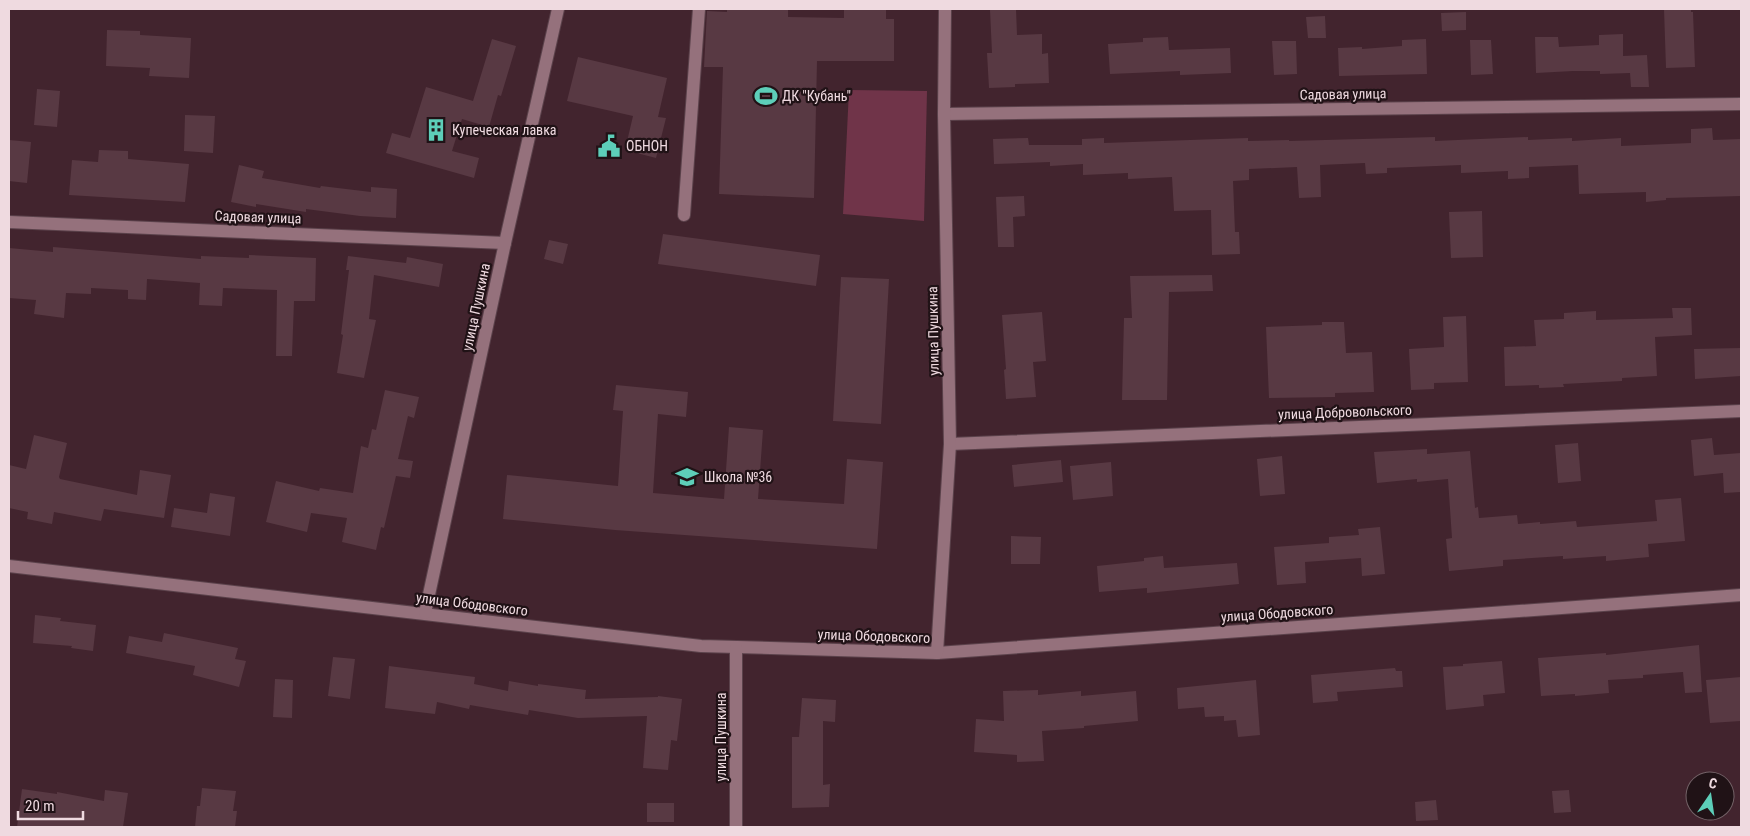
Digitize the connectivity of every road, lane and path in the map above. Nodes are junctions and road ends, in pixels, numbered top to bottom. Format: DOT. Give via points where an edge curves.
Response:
graph roads {
  1 [pos="558,9"];
  2 [pos="700,9"];
  3 [pos="945,9"];
  4 [pos="1741,104"];
  5 [pos="944,114"];
  6 [pos="684,215"];
  7 [pos="9,222"];
  8 [pos="505,243"];
  9 [pos="1741,411"];
  10 [pos="950,444"];
  11 [pos="9,566"];
  12 [pos="1741,595"];
  13 [pos="425,613"];
  14 [pos="736,647"];
  15 [pos="937,653"];
  16 [pos="736,827"];
  1 -- 8 [label="street, улица Пушкина"];
  2 -- 6 [label="street"];
  3 -- 5 [label="street, улица Пушкина"];
  4 -- 5 [label="street, Садовая улица"];
  5 -- 10 [label="street, улица Пушкина"];
  7 -- 8 [label="street, Садовая улица"];
  8 -- 13 [label="street, улица Пушкина"];
  9 -- 10 [label="street, улица Добровольского"];
  10 -- 15 [label="street, улица Пушкина"];
  11 -- 13 [label="street, улица Ободовского"];
  12 -- 15 [label="street, улица Ободовского"];
  13 -- 14 [label="street, улица Ободовского" via="701,646"];
  14 -- 15 [label="street, улица Ободовского"];
  14 -- 16 [label="street, улица Пушкина"];
}
